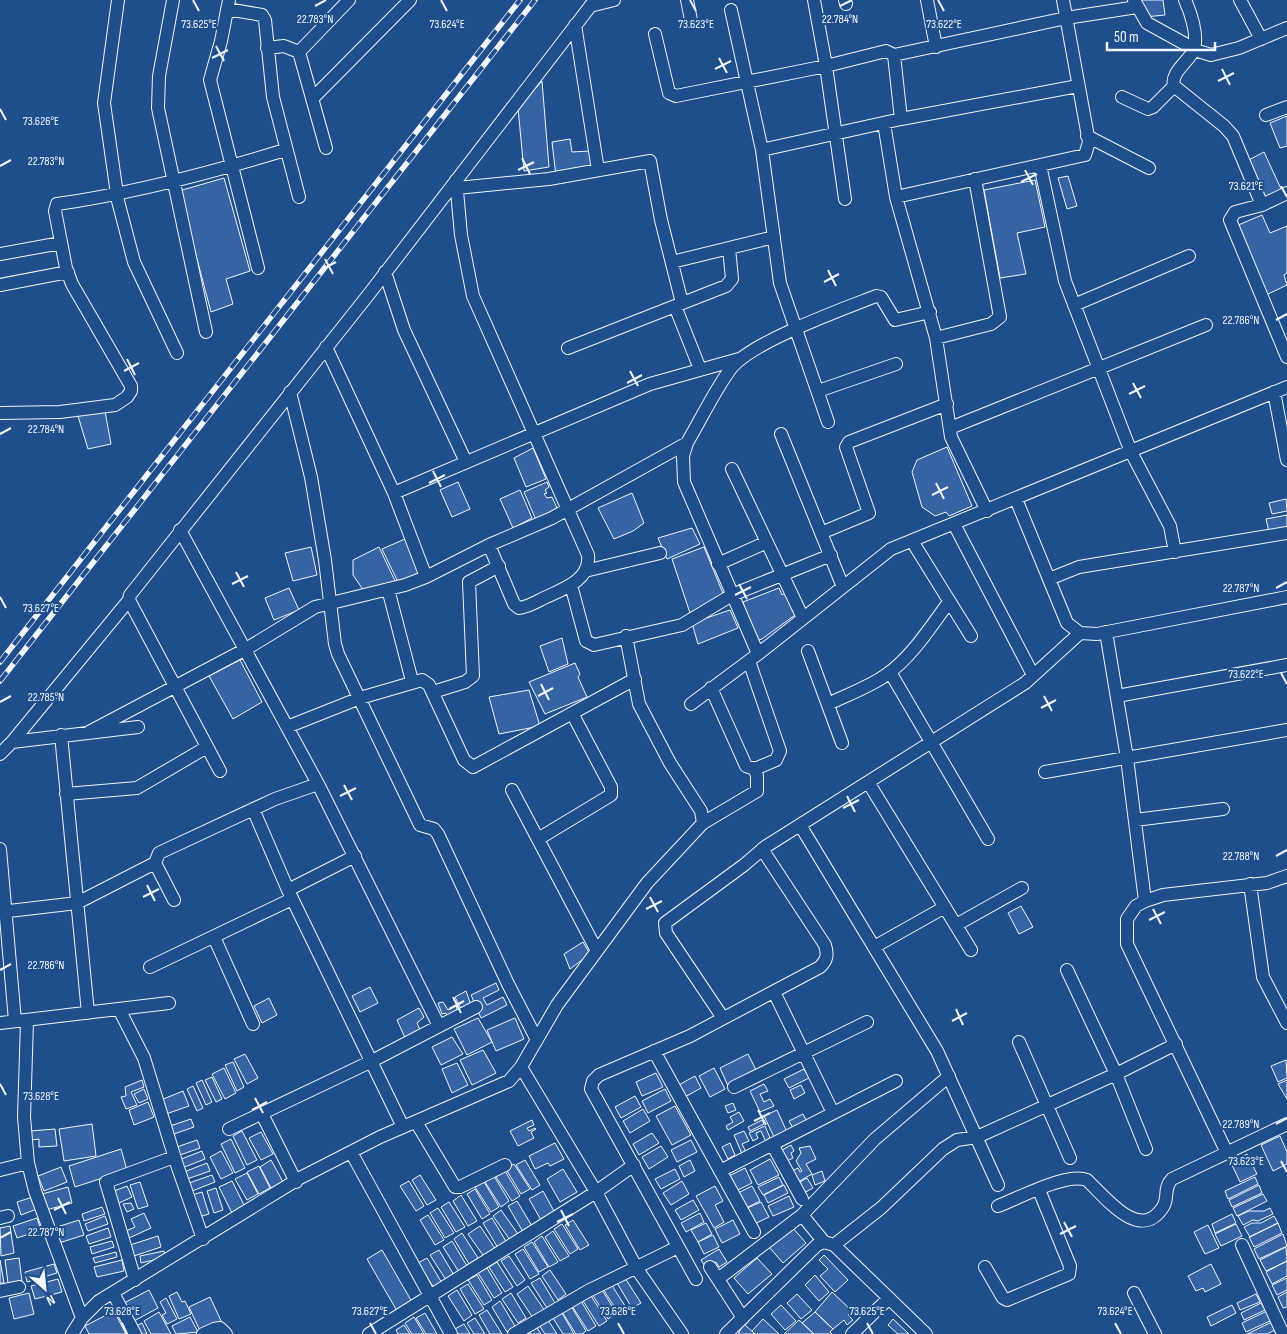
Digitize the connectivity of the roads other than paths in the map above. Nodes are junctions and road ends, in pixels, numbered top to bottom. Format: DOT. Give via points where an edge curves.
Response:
graph roads {
  1 [pos="118,0"];
  2 [pos="173,0"];
  3 [pos="349,0"];
  4 [pos="410,0"];
  5 [pos="614,0"];
  6 [pos="687,0"];
  7 [pos="814,0"];
  8 [pos="927,0"];
  9 [pos="1063,0"];
  10 [pos="1185,0"];
  11 [pos="1240,0"];
  12 [pos="592,3"];
  13 [pos="1136,4"];
  14 [pos="228,5"];
  15 [pos="732,10"];
  16 [pos="1066,18"];
  17 [pos="691,20"];
  18 [pos="575,25"];
  19 [pos="1287,28"];
  20 [pos="655,34"];
  21 [pos="1261,39"];
  22 [pos="936,47"];
  23 [pos="267,48"];
  24 [pos="1194,49"];
  25 [pos="299,52"];
  26 [pos="894,55"];
  27 [pos="826,66"];
  28 [pos="747,82"];
  29 [pos="1078,86"];
  30 [pos="1174,86"];
  31 [pos="1122,97"];
  32 [pos="312,99"];
  33 [pos="1287,107"];
  34 [pos="1266,115"];
  35 [pos="901,119"];
  36 [pos="884,123"];
  37 [pos="836,134"];
  38 [pos="1087,136"];
  39 [pos="326,148"];
  40 [pos="285,150"];
  41 [pos="762,150"];
  42 [pos="1040,165"];
  43 [pos="231,166"];
  44 [pos="1149,168"];
  45 [pos="598,170"];
  46 [pos="975,179"];
  47 [pos="173,181"];
  48 [pos="456,184"];
  49 [pos="1287,193"];
  50 [pos="117,195"];
  51 [pos="896,196"];
  52 [pos="299,197"];
  53 [pos="845,199"];
  54 [pos="1262,205"];
  55 [pos="774,237"];
  56 [pos="61,243"];
  57 [pos="729,248"];
  58 [pos="0,254"];
  59 [pos="1189,256"];
  60 [pos="672,262"];
  61 [pos="258,268"];
  62 [pos="68,272"];
  63 [pos="385,272"];
  64 [pos="0,285"];
  65 [pos="679,304"];
  66 [pos="1074,305"];
  67 [pos="930,312"];
  68 [pos="1206,325"];
  69 [pos="796,330"];
  70 [pos="206,332"];
  71 [pos="936,338"];
  72 [pos="326,347"];
  73 [pos="568,348"];
  74 [pos="177,353"];
  75 [pos="1287,357"];
  76 [pos="742,359"];
  77 [pos="896,364"];
  78 [pos="700,369"];
  79 [pos="1098,369"];
  80 [pos="1287,387"];
  81 [pos="818,391"];
  82 [pos="290,392"];
  83 [pos="1274,392"];
  84 [pos="947,404"];
  85 [pos="0,414"];
  86 [pos="828,422"];
  87 [pos="950,428"];
  88 [pos="535,433"];
  89 [pos="780,434"];
  90 [pos="687,443"];
  91 [pos="1131,452"];
  92 [pos="1287,460"];
  93 [pos="466,462"];
  94 [pos="732,469"];
  95 [pos="394,493"];
  96 [pos="1016,499"];
  97 [pos="566,508"];
  98 [pos="987,511"];
  99 [pos="954,524"];
  100 [pos="180,530"];
  101 [pos="821,533"];
  102 [pos="1287,533"];
  103 [pos="912,541"];
  104 [pos="767,542"];
  105 [pos="489,545"];
  106 [pos="1175,552"];
  107 [pos="660,553"];
  108 [pos="830,555"];
  109 [pos="718,564"];
  110 [pos="499,566"];
  111 [pos="585,571"];
  112 [pos="783,576"];
  113 [pos="426,577"];
  114 [pos="1049,578"];
  115 [pos="571,585"];
  116 [pos="844,587"];
  117 [pos="388,589"];
  118 [pos="732,595"];
  119 [pos="1287,597"];
  120 [pos="129,600"];
  121 [pos="949,602"];
  122 [pos="330,604"];
  123 [pos="803,618"];
  124 [pos="1106,632"];
  125 [pos="1080,633"];
  126 [pos="626,636"];
  127 [pos="971,636"];
  128 [pos="246,649"];
  129 [pos="808,651"];
  130 [pos="753,658"];
  131 [pos="1287,665"];
  132 [pos="890,672"];
  133 [pos="1034,675"];
  134 [pos="635,679"];
  135 [pos="412,681"];
  136 [pos="174,688"];
  137 [pos="711,688"];
  138 [pos="432,692"];
  139 [pos="1116,696"];
  140 [pos="360,698"];
  141 [pos="691,704"];
  142 [pos="828,704"];
  143 [pos="572,713"];
  144 [pos="138,727"];
  145 [pos="287,727"];
  146 [pos="1287,730"];
  147 [pos="89,732"];
  148 [pos="61,735"];
  149 [pos="12,742"];
  150 [pos="932,742"];
  151 [pos="842,743"];
  152 [pos="207,747"];
  153 [pos="0,754"];
  154 [pos="1127,758"];
  155 [pos="755,769"];
  156 [pos="220,771"];
  157 [pos="1045,772"];
  158 [pos="868,782"];
  159 [pos="318,784"];
  160 [pos="512,790"];
  161 [pos="66,794"];
  162 [pos="253,809"];
  163 [pos="1223,809"];
  164 [pos="1135,820"];
  165 [pos="703,823"];
  166 [pos="800,825"];
  167 [pos="538,840"];
  168 [pos="988,840"];
  169 [pos="0,849"];
  170 [pos="762,849"];
  171 [pos="355,856"];
  172 [pos="155,863"];
  173 [pos="1287,876"];
  174 [pos="1250,884"];
  175 [pos="1022,888"];
  176 [pos="290,894"];
  177 [pos="174,900"];
  178 [pos="1145,901"];
  179 [pos="77,903"];
  180 [pos="945,907"];
  181 [pos="2,912"];
  182 [pos="956,926"];
  183 [pos="214,936"];
  184 [pos="874,947"];
  185 [pos="971,950"];
  186 [pos="597,951"];
  187 [pos="150,967"];
  188 [pos="1067,970"];
  189 [pos="774,992"];
  190 [pos="168,1004"];
  191 [pos="476,1007"];
  192 [pos="119,1009"];
  193 [pos="88,1013"];
  194 [pos="723,1018"];
  195 [pos="21,1022"];
  196 [pos="867,1022"];
  197 [pos="0,1023"];
  198 [pos="1287,1023"];
  199 [pos="253,1024"];
  200 [pos="439,1026"];
  201 [pos="537,1040"];
  202 [pos="1019,1042"];
  203 [pos="1176,1044"];
  204 [pos="654,1051"];
  205 [pos="804,1052"];
  206 [pos="370,1062"];
  207 [pos="521,1067"];
  208 [pos="1116,1074"];
  209 [pos="949,1076"];
  210 [pos="896,1080"];
  211 [pos="734,1087"];
  212 [pos="1046,1105"];
  213 [pos="833,1113"];
  214 [pos="262,1114"];
  215 [pos="416,1122"];
  216 [pos="1287,1124"];
  217 [pos="403,1128"];
  218 [pos="229,1129"];
  219 [pos="977,1137"];
  220 [pos="772,1144"];
  221 [pos="1146,1149"];
  222 [pos="350,1152"];
  223 [pos="1227,1153"];
  224 [pos="174,1157"];
  225 [pos="1070,1158"];
  226 [pos="28,1163"];
  227 [pos="505,1165"];
  228 [pos="634,1165"];
  229 [pos="0,1170"];
  230 [pos="720,1171"];
  231 [pos="296,1182"];
  232 [pos="998,1185"];
  233 [pos="1039,1190"];
  234 [pos="596,1192"];
  235 [pos="802,1199"];
  236 [pos="998,1206"];
  237 [pos="802,1215"];
  238 [pos="754,1232"];
  239 [pos="203,1239"];
  240 [pos="829,1243"];
  241 [pos="1242,1245"];
  242 [pos="678,1247"];
  243 [pos="710,1267"];
  244 [pos="986,1267"];
  245 [pos="637,1269"];
  246 [pos="696,1279"];
  247 [pos="135,1280"];
  248 [pos="718,1280"];
  249 [pos="19,1287"];
  250 [pos="0,1291"];
  251 [pos="113,1293"];
  252 [pos="1134,1293"];
  253 [pos="430,1297"];
  254 [pos="889,1298"];
  255 [pos="82,1318"];
  256 [pos="743,1318"];
  257 [pos="72,1334"];
  258 [pos="135,1334"];
  259 [pos="203,1334"];
  260 [pos="226,1334"];
  261 [pos="369,1334"];
  262 [pos="451,1334"];
  263 [pos="514,1334"];
  264 [pos="682,1334"];
  265 [pos="726,1334"];
  266 [pos="852,1334"];
  267 [pos="926,1334"];
  268 [pos="1156,1334"];
  269 [pos="1283,1334"];
  1 -- 50 [label="street" via="104,103"];
  2 -- 47 [label="street" via="157,99"];
  3 -- 25 [label="street"];
  4 -- 32 [label="street"];
  5 -- 12 [label="street"];
  6 -- 17 [label="street"];
  7 -- 27 [label="street"];
  8 -- 22 [label="street"];
  9 -- 16 [label="street"];
  10 -- 24 [label="street" via="1193,23"];
  11 -- 21 [label="street"];
  12 -- 18 [label="street"];
  13 -- 16 [label="street"];
  13 -- 24 [label="street" via="1147,23"];
  14 -- 23 [label="street" via="262,16 266,25"];
  14 -- 43 [label="street" via="210,80"];
  15 -- 28 [label="street"];
  16 -- 22 [label="street"];
  16 -- 29 [label="street"];
  18 -- 45 [label="street"];
  18 -- 48 [label="street"];
  19 -- 21 [label="street"];
  20 -- 28 [label="street" via="672,96"];
  21 -- 24 [label="street" via="1223,54 1211,55"];
  22 -- 26 [label="street"];
  23 -- 25 [label="street" via="284,46"];
  23 -- 40 [label="street" via="273,97"];
  24 -- 30 [label="street" via="1174,78"];
  25 -- 32 [label="street"];
  26 -- 27 [label="street" via="886,51"];
  26 -- 35 [label="street"];
  27 -- 28 [label="street"];
  27 -- 37 [label="street"];
  28 -- 41 [label="street"];
  29 -- 35 [label="street"];
  29 -- 38 [label="street"];
  30 -- 31 [label="street" via="1148,109"];
  30 -- 54 [label="street" via="1233,136"];
  32 -- 39 [label="street"];
  33 -- 34 [label="street"];
  35 -- 36 [label="street"];
  36 -- 37 [label="street"];
  36 -- 51 [label="street"];
  37 -- 41 [label="street"];
  37 -- 53 [label="street"];
  38 -- 42 [label="street" via="1089,147 1086,155"];
  38 -- 44 [label="street"];
  40 -- 43 [label="street"];
  40 -- 52 [label="street"];
  41 -- 55 [label="street"];
  42 -- 46 [label="street"];
  42 -- 66 [label="street" via="1065,282"];
  43 -- 47 [label="street"];
  43 -- 61 [label="street"];
  45 -- 48 [label="street" via="549,179"];
  45 -- 60 [label="street" via="650,161"];
  46 -- 51 [label="street"];
  46 -- 71 [label="street" via="1000,316 991,324"];
  47 -- 50 [label="street"];
  47 -- 70 [label="street"];
  48 -- 63 [label="street"];
  48 -- 88 [label="street" via="471,290"];
  49 -- 54 [label="street"];
  50 -- 56 [label="street" via="58,204 55,211"];
  50 -- 74 [label="street" via="134,262"];
  51 -- 67 [label="street"];
  54 -- 75 [label="street" via="1235,212 1230,220"];
  55 -- 57 [label="street"];
  55 -- 69 [label="street" via="780,283"];
  56 -- 58 [label="street"];
  56 -- 62 [label="street"];
  57 -- 60 [label="street"];
  57 -- 65 [label="street" via="732,279 729,284"];
  59 -- 66 [label="street"];
  60 -- 65 [label="street"];
  62 -- 64 [label="street"];
  62 -- 85 [label="street" via="131,391 115,405 60,412"];
  63 -- 72 [label="street"];
  63 -- 93 [label="street" via="404,330"];
  65 -- 73 [label="street"];
  65 -- 78 [label="street"];
  66 -- 79 [label="street"];
  67 -- 69 [label="street" via="895,320 881,297 876,296"];
  67 -- 71 [label="street"];
  68 -- 79 [label="street"];
  69 -- 76 [label="street"];
  69 -- 81 [label="street"];
  71 -- 84 [label="street"];
  72 -- 82 [label="street"];
  72 -- 95 [label="street"];
  76 -- 78 [label="street"];
  76 -- 90 [label="street" via="732,367"];
  77 -- 81 [label="street"];
  78 -- 88 [label="street" via="650,384"];
  79 -- 87 [label="street"];
  79 -- 91 [label="street"];
  80 -- 83 [label="street"];
  81 -- 86 [label="street"];
  82 -- 100 [label="street"];
  82 -- 122 [label="street" via="311,477"];
  83 -- 91 [label="street"];
  83 -- 92 [label="street"];
  84 -- 87 [label="street"];
  84 -- 101 [label="street" via="849,442 846,448 869,513"];
  87 -- 98 [label="street" via="954,444"];
  88 -- 93 [label="street"];
  88 -- 97 [label="street"];
  89 -- 101 [label="street"];
  90 -- 97 [label="street"];
  90 -- 109 [label="street" via="683,456 684,482"];
  91 -- 96 [label="street"];
  91 -- 106 [label="street" via="1170,526"];
  93 -- 95 [label="street"];
  94 -- 104 [label="street"];
  95 -- 113 [label="street"];
  96 -- 98 [label="street"];
  96 -- 114 [label="street"];
  97 -- 105 [label="street" via="552,518"];
  97 -- 111 [label="street" via="588,555"];
  98 -- 99 [label="street"];
  99 -- 103 [label="street"];
  99 -- 133 [label="street"];
  100 -- 120 [label="street" via="134,588"];
  100 -- 128 [label="street"];
  101 -- 108 [label="street"];
  102 -- 106 [label="street"];
  103 -- 116 [label="street" via="891,549"];
  103 -- 121 [label="street"];
  104 -- 109 [label="street"];
  104 -- 112 [label="street"];
  105 -- 110 [label="street"];
  105 -- 113 [label="street"];
  106 -- 114 [label="street" via="1079,568"];
  107 -- 111 [label="street"];
  108 -- 112 [label="street"];
  108 -- 116 [label="street"];
  109 -- 118 [label="street"];
  110 -- 115 [label="street" via="516,608 524,608"];
  110 -- 138 [label="street" via="469,582 473,676 465,682"];
  111 -- 115 [label="street"];
  112 -- 118 [label="street"];
  112 -- 123 [label="street"];
  113 -- 117 [label="street"];
  114 -- 125 [label="street" via="1068,623"];
  115 -- 126 [label="street" via="586,641 594,645"];
  116 -- 123 [label="street"];
  117 -- 122 [label="street"];
  117 -- 135 [label="street"];
  118 -- 126 [label="street" via="682,625"];
  118 -- 130 [label="street"];
  119 -- 124 [label="street"];
  120 -- 136 [label="street"];
  120 -- 149 [label="street"];
  121 -- 127 [label="street"];
  121 -- 132 [label="street" via="914,648"];
  122 -- 128 [label="street" via="315,607"];
  122 -- 140 [label="street" via="335,644"];
  123 -- 130 [label="street"];
  124 -- 125 [label="street"];
  124 -- 139 [label="street"];
  125 -- 133 [label="street"];
  126 -- 134 [label="street"];
  128 -- 136 [label="street"];
  128 -- 145 [label="street"];
  129 -- 142 [label="street"];
  130 -- 137 [label="street"];
  130 -- 155 [label="street" via="780,751 776,760"];
  131 -- 139 [label="street"];
  132 -- 142 [label="street"];
  132 -- 150 [label="street"];
  133 -- 150 [label="street"];
  134 -- 143 [label="street"];
  134 -- 165 [label="street" via="639,704 648,724 701,811"];
  135 -- 138 [label="street" via="426,681"];
  135 -- 140 [label="street"];
  136 -- 147 [label="street"];
  136 -- 152 [label="street"];
  137 -- 141 [label="street"];
  137 -- 155 [label="street" via="744,762"];
  138 -- 143 [label="street" via="464,760 473,767"];
  139 -- 154 [label="street"];
  140 -- 145 [label="street"];
  140 -- 201 [label="street" via="420,824 438,834"];
  142 -- 151 [label="street"];
  143 -- 167 [label="street" via="611,787 612,795"];
  144 -- 147 [label="street"];
  145 -- 159 [label="street"];
  146 -- 154 [label="street"];
  147 -- 148 [label="street"];
  148 -- 149 [label="street"];
  148 -- 161 [label="street"];
  149 -- 153 [label="street"];
  150 -- 158 [label="street"];
  150 -- 168 [label="street"];
  152 -- 156 [label="street"];
  152 -- 161 [label="street" via="137,788"];
  154 -- 157 [label="street"];
  154 -- 164 [label="street"];
  155 -- 165 [label="street" via="757,791"];
  158 -- 166 [label="street"];
  158 -- 180 [label="street"];
  159 -- 162 [label="street"];
  159 -- 171 [label="street"];
  160 -- 167 [label="street"];
  161 -- 179 [label="street"];
  162 -- 172 [label="street" via="164,849 158,853"];
  162 -- 176 [label="street"];
  163 -- 164 [label="street"];
  164 -- 178 [label="street"];
  165 -- 186 [label="street" via="647,883"];
  166 -- 170 [label="street"];
  166 -- 184 [label="street"];
  167 -- 186 [label="street"];
  169 -- 181 [label="street"];
  170 -- 189 [label="street" via="825,944 827,952 826,961 820,967"];
  170 -- 194 [label="street" via="665,923 666,934"];
  171 -- 176 [label="street"];
  171 -- 200 [label="street"];
  172 -- 177 [label="street"];
  172 -- 179 [label="street"];
  173 -- 174 [label="street" via="1267,883"];
  174 -- 178 [label="street" via="1163,895"];
  174 -- 198 [label="street" via="1261,970"];
  175 -- 182 [label="street"];
  176 -- 183 [label="street"];
  176 -- 206 [label="street"];
  178 -- 203 [label="street" via="1136,906 1127,919 1127,944"];
  179 -- 181 [label="street"];
  179 -- 193 [label="street"];
  180 -- 182 [label="street"];
  180 -- 184 [label="street"];
  181 -- 195 [label="street"];
  182 -- 185 [label="street"];
  183 -- 187 [label="street"];
  183 -- 199 [label="street"];
  184 -- 209 [label="street"];
  186 -- 201 [label="street" via="557,1005"];
  188 -- 208 [label="street"];
  189 -- 194 [label="street"];
  189 -- 205 [label="street"];
  190 -- 192 [label="street"];
  191 -- 200 [label="street"];
  192 -- 193 [label="street"];
  192 -- 224 [label="street" via="144,1058"];
  193 -- 195 [label="street"];
  194 -- 204 [label="street"];
  195 -- 197 [label="street"];
  195 -- 226 [label="street"];
  196 -- 205 [label="street"];
  200 -- 206 [label="street"];
  201 -- 207 [label="street"];
  202 -- 212 [label="street"];
  203 -- 208 [label="street"];
  203 -- 223 [label="street"];
  204 -- 228 [label="street" via="599,1075 591,1089"];
  204 -- 230 [label="street"];
  205 -- 211 [label="street"];
  205 -- 213 [label="street"];
  206 -- 214 [label="street"];
  206 -- 217 [label="street"];
  207 -- 215 [label="street" via="510,1081"];
  207 -- 234 [label="street"];
  208 -- 212 [label="street"];
  208 -- 221 [label="street"];
  209 -- 219 [label="street"];
  209 -- 237 [label="street" via="875,1139"];
  210 -- 213 [label="street"];
  212 -- 219 [label="street"];
  212 -- 225 [label="street"];
  213 -- 220 [label="street"];
  214 -- 218 [label="street"];
  214 -- 231 [label="street"];
  215 -- 217 [label="street"];
  215 -- 227 [label="street" via="455,1187"];
  216 -- 223 [label="street"];
  217 -- 222 [label="street"];
  219 -- 232 [label="street"];
  219 -- 240 [label="street" via="957,1140 943,1149 882,1208"];
  220 -- 230 [label="street"];
  220 -- 235 [label="street"];
  222 -- 231 [label="street"];
  222 -- 253 [label="street"];
  223 -- 233 [label="street" via="1172,1179 1166,1190 1165,1204 1146,1221 1135,1221 1123,1214 1080,1177"];
  224 -- 239 [label="street"];
  224 -- 247 [label="street" via="106,1182"];
  226 -- 229 [label="street"];
  226 -- 255 [label="street" via="35,1191"];
  228 -- 234 [label="street"];
  228 -- 242 [label="street"];
  230 -- 238 [label="street"];
  231 -- 239 [label="street"];
  233 -- 236 [label="street"];
  233 -- 244 [label="street" via="1070,1266 1069,1274 1007,1300"];
  234 -- 245 [label="street"];
  234 -- 253 [label="street"];
  237 -- 240 [label="street"];
  237 -- 248 [label="street"];
  239 -- 247 [label="street"];
  240 -- 254 [label="street"];
  240 -- 256 [label="street" via="817,1245"];
  241 -- 269 [label="street"];
  242 -- 245 [label="street"];
  242 -- 246 [label="street"];
  243 -- 248 [label="street"];
  245 -- 263 [label="street" via="588,1291"];
  245 -- 264 [label="street"];
  247 -- 251 [label="street"];
  248 -- 256 [label="street"];
  249 -- 250 [label="street"];
  251 -- 255 [label="street" via="99,1301"];
  251 -- 258 [label="street"];
  252 -- 268 [label="street"];
  253 -- 261 [label="street"];
  253 -- 262 [label="street"];
  254 -- 266 [label="street"];
  254 -- 267 [label="street"];
  255 -- 257 [label="street"];
  256 -- 265 [label="street"];
  259 -- 260 [label="street" via="220,1328"];
}
